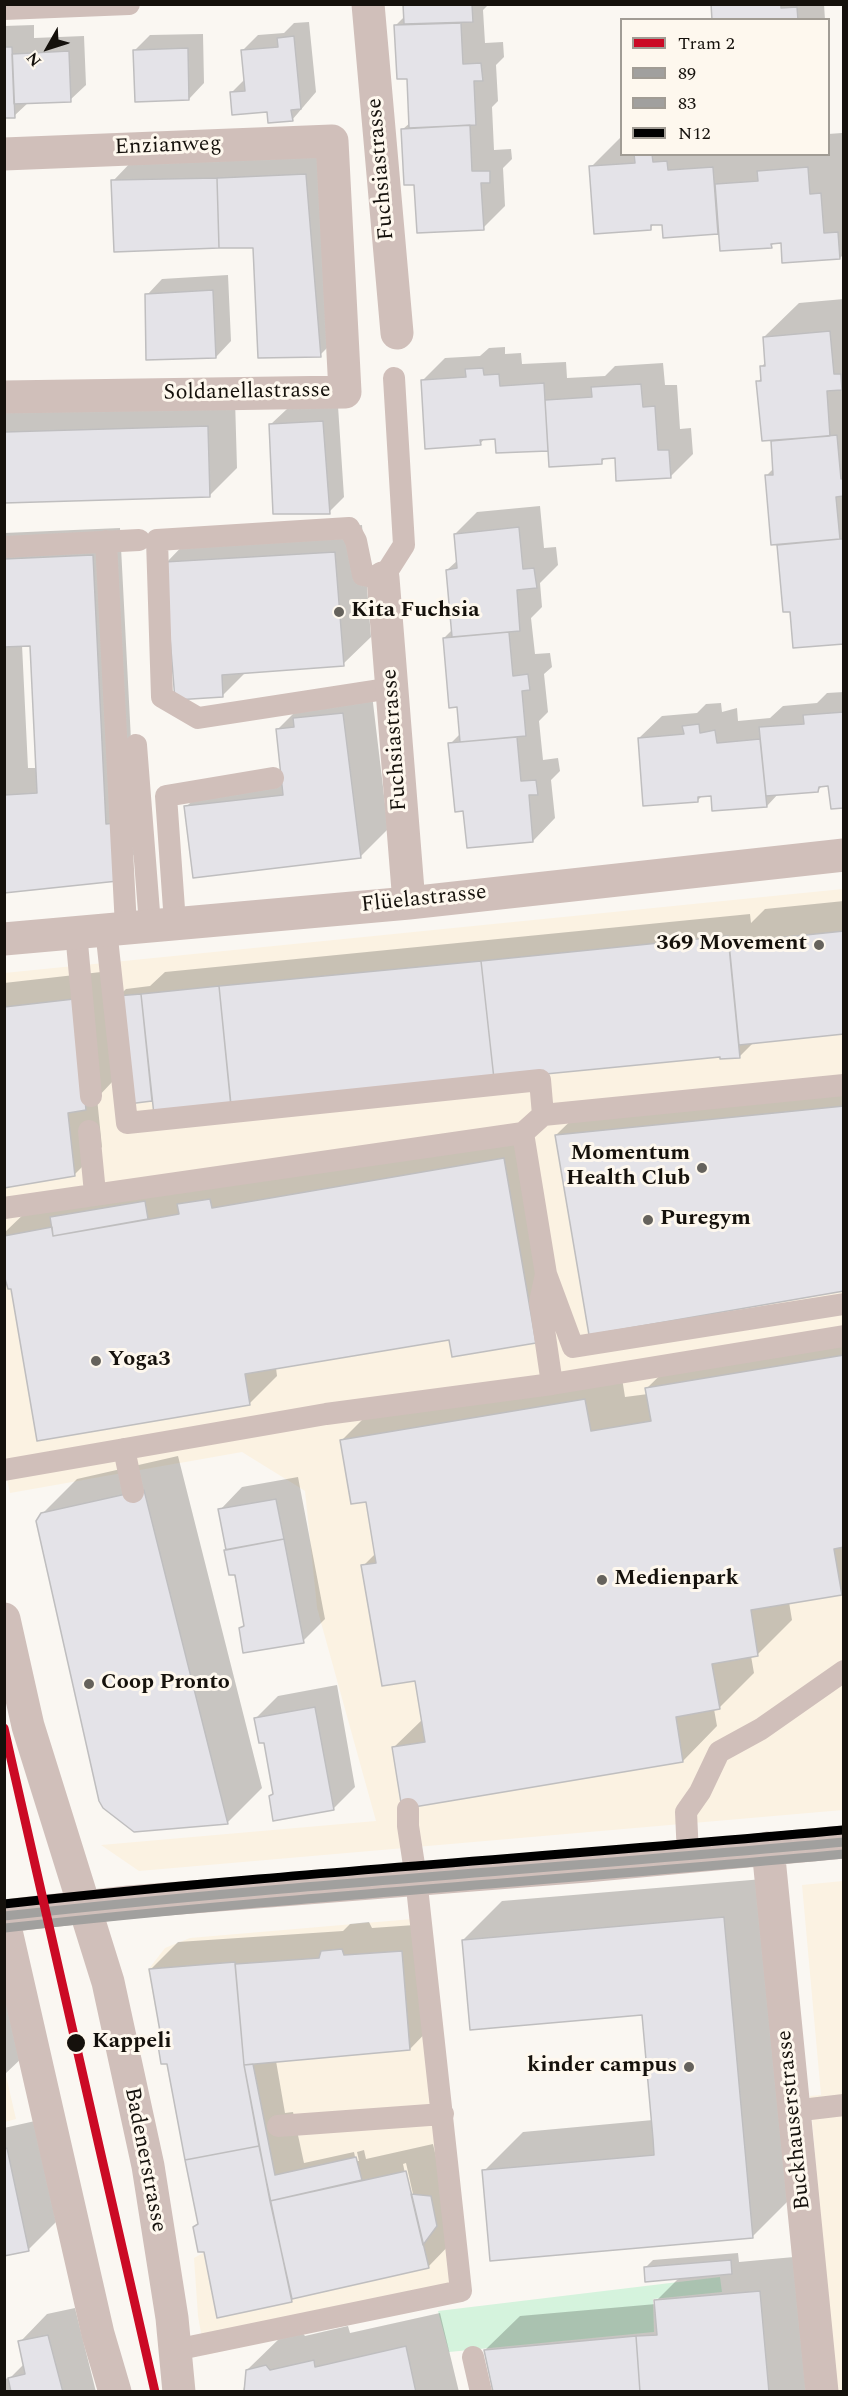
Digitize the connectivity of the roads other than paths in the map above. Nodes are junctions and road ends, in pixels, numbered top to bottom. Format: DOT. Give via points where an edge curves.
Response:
graph roads {
  1 [pos="129,4"];
  2 [pos="368,4"];
  3 [pos="4,9"];
  4 [pos="332,141"];
  5 [pos="4,154"];
  6 [pos="397,333"];
  7 [pos="394,378"];
  8 [pos="4,397"];
  9 [pos="139,540"];
  10 [pos="106,541"];
  11 [pos="4,547"];
  12 [pos="383,578"];
  13 [pos="392,688"];
  14 [pos="136,745"];
  15 [pos="273,778"];
  16 [pos="843,855"];
  17 [pos="409,903"];
  18 [pos="127,927"];
  19 [pos="4,939"];
  20 [pos="843,1084"];
  21 [pos="91,1096"];
  22 [pos="543,1115"];
  23 [pos="89,1131"];
  24 [pos="523,1133"];
  25 [pos="95,1193"];
  26 [pos="4,1208"];
  27 [pos="546,1274"];
  28 [pos="843,1304"];
  29 [pos="843,1336"];
  30 [pos="552,1384"];
  31 [pos="124,1449"];
  32 [pos="4,1470"];
  33 [pos="133,1492"];
  34 [pos="4,1619"];
  35 [pos="843,1671"];
  36 [pos="408,1809"];
  37 [pos="843,1842"];
  38 [pos="768,1848"];
  39 [pos="688,1856"];
  40 [pos="416,1878"];
  41 [pos="83,1907"];
  42 [pos="4,1916"];
  43 [pos="4,1922"];
  44 [pos="843,2105"];
  45 [pos="793,2111"];
  46 [pos="443,2114"];
  47 [pos="278,2126"];
  48 [pos="175,2350"];
  49 [pos="472,2357"];
  50 [pos="115,2391"];
  51 [pos="179,2391"];
  52 [pos="481,2391"];
  53 [pos="822,2391"];
  1 -- 3 [label="lane"];
  2 -- 6 [label="street, Fuchsiastrasse"];
  4 -- 5 [label="street, Enzianweg"];
  4 -- 8 [label="street, Soldanellastrasse" via="345,392"];
  7 -- 12 [label="lane" via="404,545"];
  9 -- 10 [label="lane"];
  10 -- 11 [label="lane"];
  10 -- 18 [label="lane"];
  12 -- 13 [label="street, Fuchsiastrasse"];
  12 -- 13 [label="lane" via="363,575 349,528 157,540 162,697 198,718"];
  13 -- 17 [label="street, Fuchsiastrasse"];
  14 -- 18 [label="lane"];
  15 -- 18 [label="lane" via="166,796"];
  16 -- 17 [label="street, Flüelastrasse"];
  17 -- 18 [label="street, Flüelastrasse"];
  18 -- 19 [label="street, Flüelastrasse"];
  18 -- 21 [label="lane"];
  18 -- 22 [label="lane" via="127,1123 540,1080"];
  20 -- 22 [label="lane"];
  22 -- 24 [label="lane"];
  23 -- 25 [label="lane"];
  24 -- 25 [label="lane"];
  24 -- 27 [label="lane"];
  25 -- 26 [label="lane"];
  27 -- 28 [label="lane" via="573,1347"];
  27 -- 30 [label="lane" via="540,1302"];
  29 -- 30 [label="lane"];
  30 -- 31 [label="lane" via="326,1414"];
  31 -- 32 [label="lane"];
  31 -- 33 [label="lane"];
  34 -- 41 [label="street, Badenerstrasse" via="28,1726"];
  35 -- 39 [label="lane" via="761,1729 719,1752 686,1812"];
  36 -- 40 [label="lane"];
  37 -- 38 [label="street"];
  38 -- 39 [label="street"];
  38 -- 45 [label="street, Buckhauserstrasse"];
  39 -- 40 [label="street"];
  40 -- 41 [label="street"];
  40 -- 46 [label="lane"];
  41 -- 42 [label="street"];
  41 -- 48 [label="street, Badenerstrasse" via="108,1982 148,2166"];
  43 -- 50 [label="street" via="98,2334"];
  44 -- 45 [label="lane"];
  45 -- 53 [label="street, Buckhauserstrasse"];
  46 -- 47 [label="lane"];
  46 -- 48 [label="lane" via="461,2291"];
  48 -- 51 [label="street, Badenerstrasse"];
  49 -- 52 [label="lane"];
}
